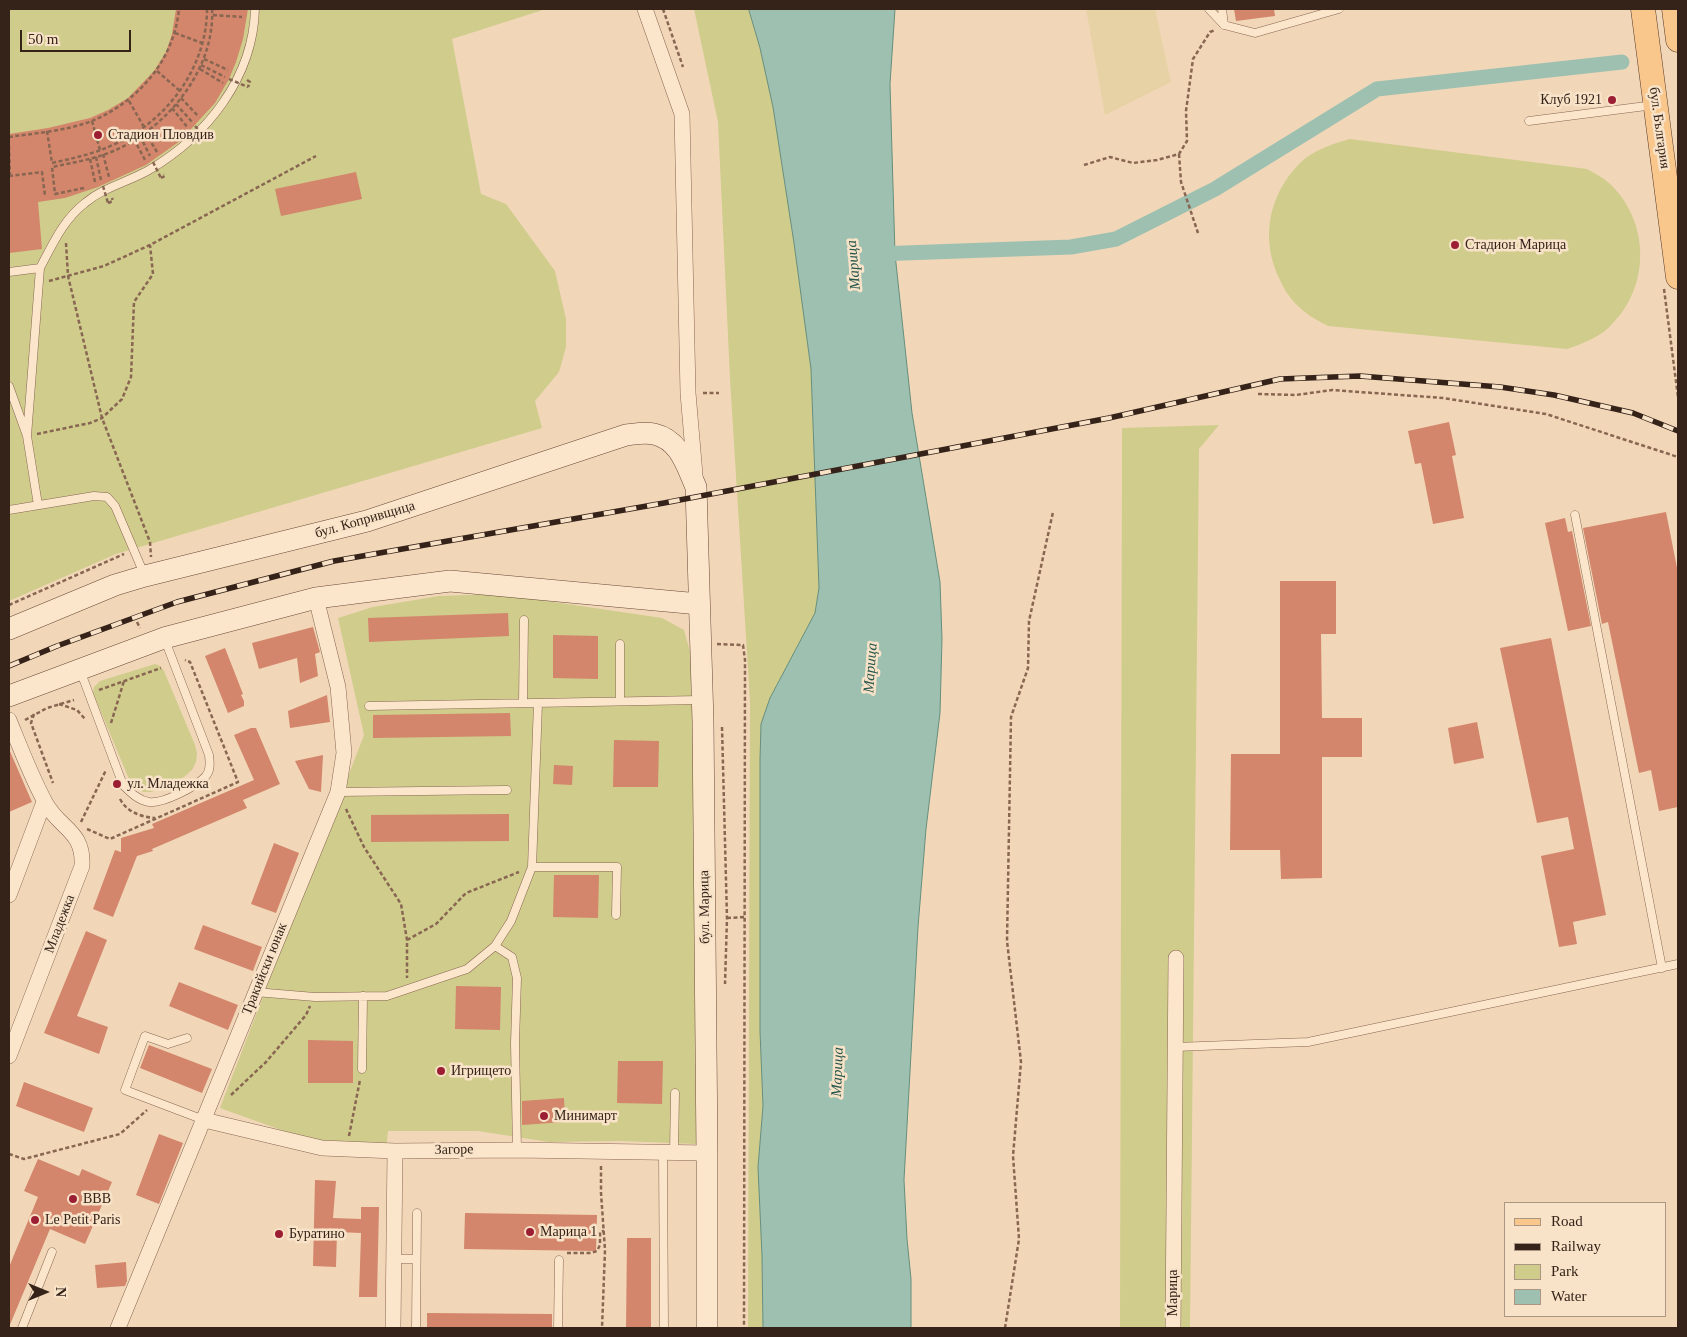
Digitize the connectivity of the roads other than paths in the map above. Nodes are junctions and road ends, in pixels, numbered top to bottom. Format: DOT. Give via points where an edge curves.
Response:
graph roads {
  1 [pos="255,9"];
  2 [pos="645,9"];
  3 [pos="1209,9"];
  4 [pos="1222,9"];
  5 [pos="1339,9"];
  6 [pos="1643,9"];
  7 [pos="1674,9"];
  8 [pos="1224,26"];
  9 [pos="1678,40"];
  10 [pos="1656,105"];
  11 [pos="1529,122"];
  12 [pos="1674,205"];
  13 [pos="40,268"];
  14 [pos="9,272"];
  15 [pos="1678,276"];
  16 [pos="9,386"];
  17 [pos="27,436"];
  18 [pos="696,486"];
  19 [pos="38,504"];
  20 [pos="9,510"];
  21 [pos="1575,515"];
  22 [pos="145,576"];
  23 [pos="316,598"];
  24 [pos="699,604"];
  25 [pos="524,620"];
  26 [pos="9,629"];
  27 [pos="164,638"];
  28 [pos="620,644"];
  29 [pos="80,669"];
  30 [pos="9,696"];
  31 [pos="702,700"];
  32 [pos="620,701"];
  33 [pos="523,703"];
  34 [pos="538,703"];
  35 [pos="369,706"];
  36 [pos="16,721"];
  37 [pos="507,790"];
  38 [pos="338,792"];
  39 [pos="49,796"];
  40 [pos="532,867"];
  41 [pos="9,895"];
  42 [pos="616,915"];
  43 [pos="495,946"];
  44 [pos="1176,958"];
  45 [pos="1678,964"];
  46 [pos="1662,968"];
  47 [pos="255,992"];
  48 [pos="363,996"];
  49 [pos="187,1038"];
  50 [pos="1175,1047"];
  51 [pos="9,1056"];
  52 [pos="362,1069"];
  53 [pos="676,1093"];
  54 [pos="204,1120"];
  55 [pos="517,1150"];
  56 [pos="395,1151"];
  57 [pos="669,1152"];
  58 [pos="707,1152"];
  59 [pos="417,1213"];
  60 [pos="52,1252"];
  61 [pos="394,1259"];
  62 [pos="416,1259"];
  63 [pos="558,1260"];
  64 [pos="22,1328"];
  65 [pos="118,1328"];
  66 [pos="393,1328"];
  67 [pos="416,1328"];
  68 [pos="558,1328"];
  69 [pos="664,1328"];
  70 [pos="707,1328"];
  71 [pos="1173,1328"];
  1 -- 13 [label="lane" via="249,48 238,77 222,105 203,128 168,158 84,203 61,228"];
  2 -- 18 [label="street" via="682,114 688,393"];
  3 -- 8 [label="lane"];
  4 -- 8 [label="lane"];
  5 -- 8 [label="lane" via="1255,33"];
  6 -- 10 [label="main road, бул. България"];
  7 -- 9 [label="main road"];
  10 -- 11 [label="lane"];
  10 -- 12 [label="main road, бул. България"];
  12 -- 15 [label="main road, бул. България"];
  13 -- 14 [label="lane"];
  13 -- 17 [label="lane"];
  16 -- 17 [label="lane"];
  17 -- 19 [label="lane"];
  18 -- 22 [label="main road, бул. Копривщица" via="680,452 668,439 652,434 626,435 367,521"];
  18 -- 24 [label="main road, бул. Марица"];
  19 -- 20 [label="lane"];
  19 -- 22 [label="lane" via="107,497 115,506"];
  21 -- 46 [label="lane"];
  22 -- 26 [label="main road, бул. Копривщица" via="115,585"];
  23 -- 24 [label="main road" via="450,581"];
  23 -- 27 [label="main road"];
  23 -- 38 [label="street, Тракийски юнак" via="338,687 344,753"];
  24 -- 31 [label="main road, бул. Марица"];
  25 -- 33 [label="lane"];
  27 -- 29 [label="main road"];
  27 -- 29 [label="lane" via="210,764 206,776 160,802 136,798 123,785"];
  28 -- 32 [label="lane"];
  29 -- 30 [label="main road"];
  31 -- 32 [label="lane"];
  31 -- 58 [label="main road, бул. Марица"];
  32 -- 34 [label="lane"];
  33 -- 34 [label="lane"];
  33 -- 35 [label="lane"];
  34 -- 40 [label="lane"];
  36 -- 39 [label="street"];
  37 -- 38 [label="lane"];
  38 -- 47 [label="street, Тракийски юнак"];
  39 -- 41 [label="street"];
  39 -- 51 [label="street, Младежка" via="57,818 77,831 82,866"];
  40 -- 42 [label="lane" via="617,867"];
  40 -- 43 [label="lane" via="511,921"];
  43 -- 48 [label="lane" via="467,969 386,996"];
  43 -- 55 [label="lane" via="512,957 517,978"];
  44 -- 50 [label="street, Марица"];
  45 -- 46 [label="lane"];
  46 -- 50 [label="lane" via="1308,1042"];
  47 -- 48 [label="lane"];
  47 -- 54 [label="street, Тракийски юнак"];
  48 -- 52 [label="lane"];
  49 -- 54 [label="lane" via="168,1044 145,1036 125,1090"];
  50 -- 71 [label="street, Марица"];
  53 -- 57 [label="lane"];
  54 -- 56 [label="street, Загоре" via="322,1148"];
  54 -- 65 [label="street, Тракийски юнак"];
  55 -- 56 [label="street, Загоре"];
  55 -- 57 [label="street, Загоре"];
  56 -- 61 [label="street"];
  57 -- 58 [label="street, Загоре"];
  57 -- 69 [label="lane"];
  58 -- 70 [label="main road, бул. Марица"];
  59 -- 62 [label="lane"];
  60 -- 64 [label="lane"];
  61 -- 62 [label="lane"];
  61 -- 66 [label="street"];
  62 -- 67 [label="lane"];
  63 -- 68 [label="lane"];
}
